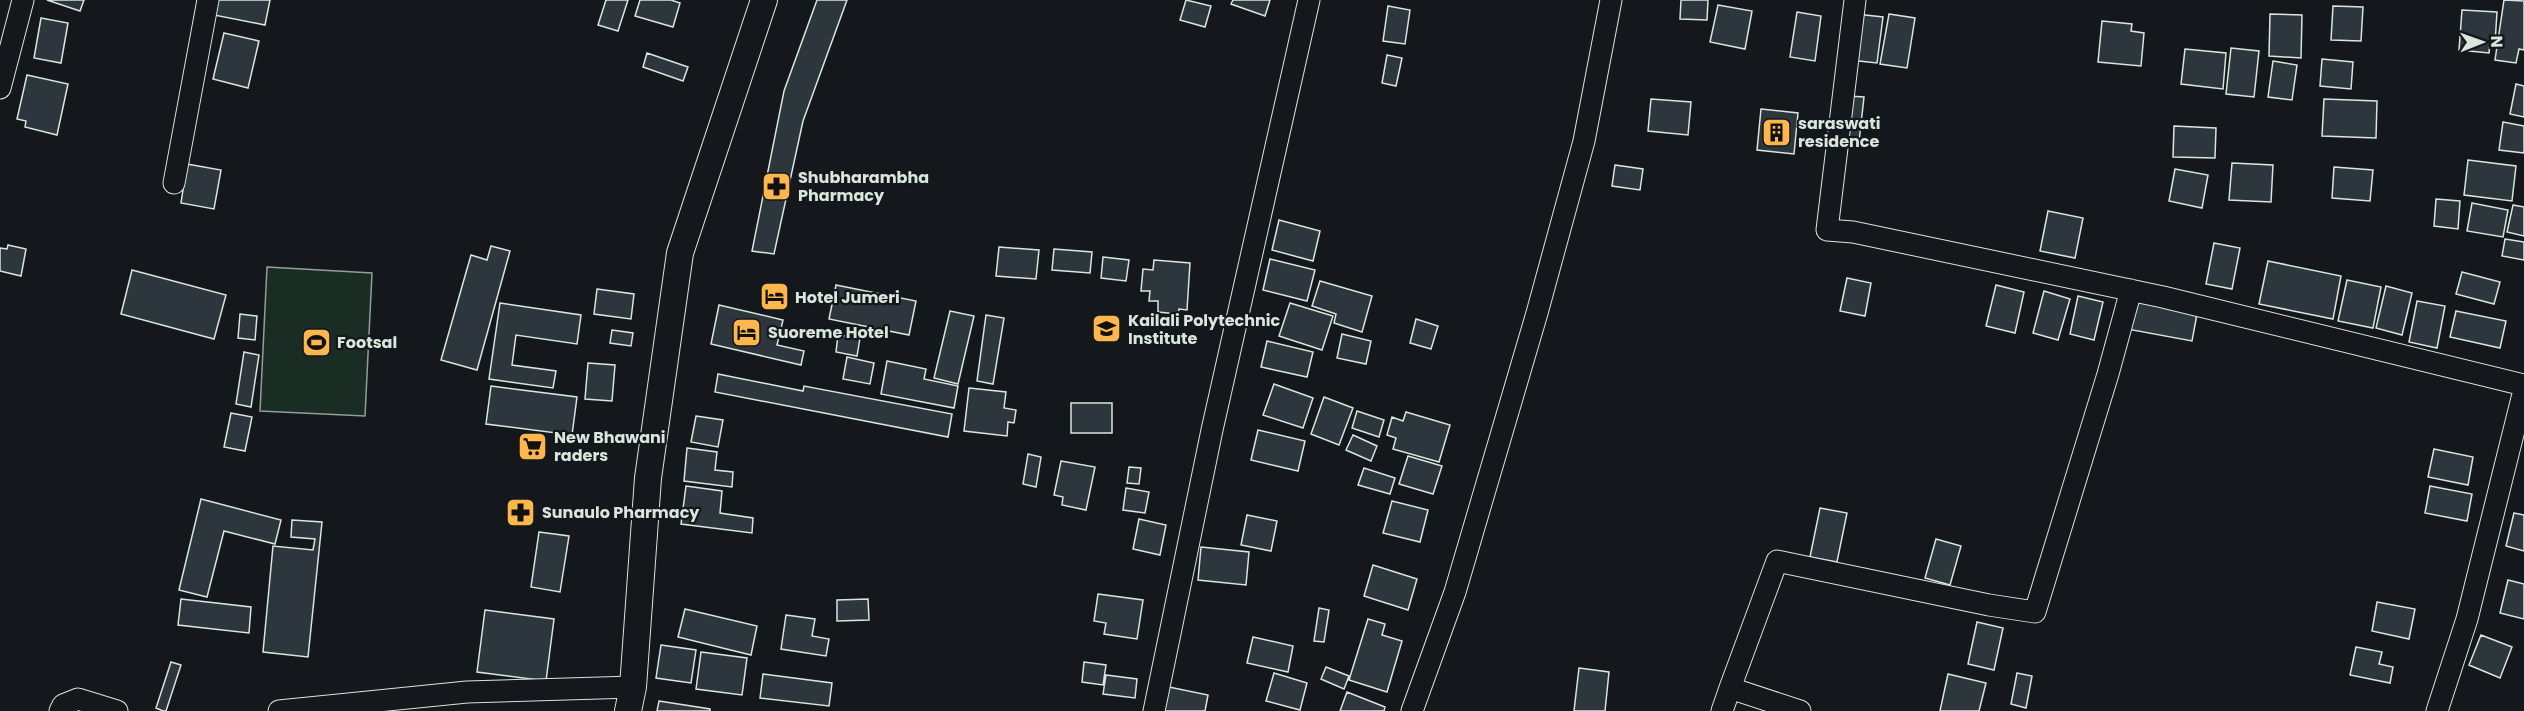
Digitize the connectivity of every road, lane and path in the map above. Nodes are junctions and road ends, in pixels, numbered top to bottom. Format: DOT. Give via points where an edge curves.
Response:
graph roads {
  1 [pos="23,0"];
  2 [pos="208,0"];
  3 [pos="764,0"];
  4 [pos="1309,0"];
  5 [pos="1611,0"];
  6 [pos="1854,0"];
  7 [pos="0,88"];
  8 [pos="174,183"];
  9 [pos="2131,290"];
  10 [pos="2524,385"];
  11 [pos="2524,390"];
  12 [pos="1730,688"];
  13 [pos="631,699"];
  14 [pos="60,711"];
  15 [pos="117,711"];
  16 [pos="279,711"];
  17 [pos="1154,711"];
  18 [pos="1412,711"];
  19 [pos="1722,711"];
  20 [pos="1800,711"];
  21 [pos="2437,711"];
  1 -- 7 [label="street"];
  2 -- 8 [label="street"];
  3 -- 13 [label="street" via="680,253 648,478"];
  4 -- 17 [label="street" via="1212,430"];
  5 -- 18 [label="street" via="1584,141 1538,312 1455,592"];
  6 -- 9 [label="street" via="1827,230 1853,232"];
  9 -- 10 [label="street"];
  9 -- 12 [label="street" via="2035,612 1778,561"];
  11 -- 21 [label="street" via="2467,618"];
  12 -- 19 [label="street"];
  12 -- 20 [label="street"];
  13 -- 16 [label="street" via="467,692"];
  14 -- 15 [label="street" via="63,705 78,699"];
}
